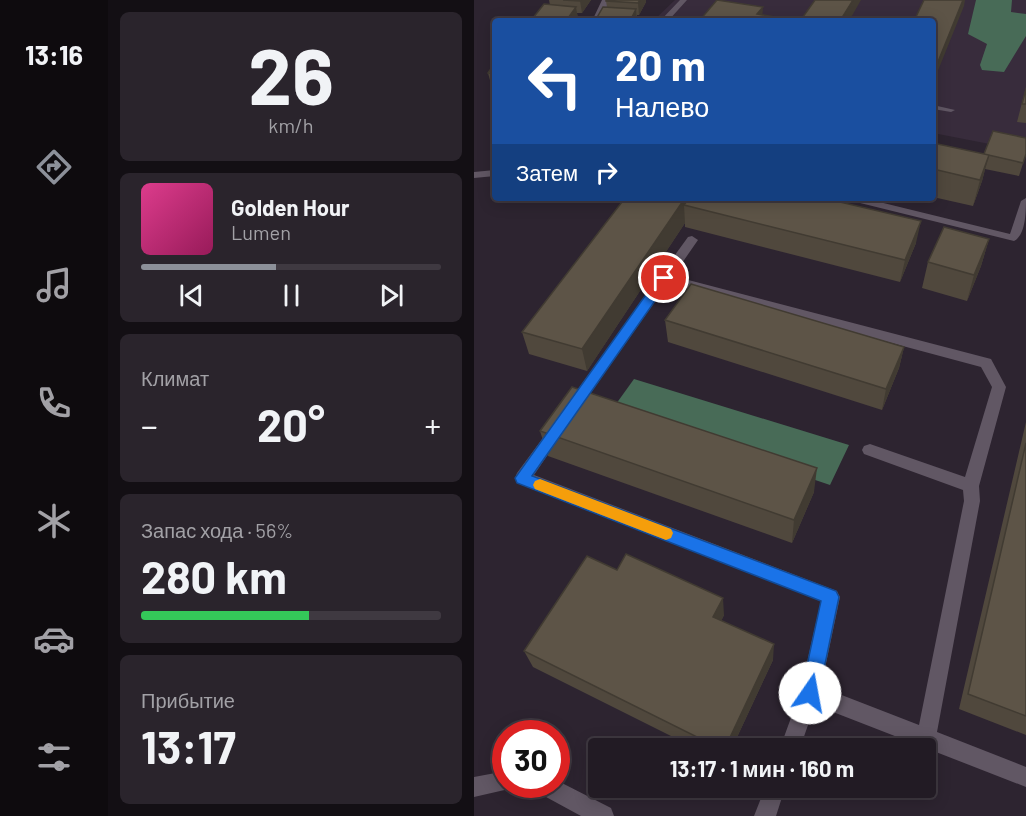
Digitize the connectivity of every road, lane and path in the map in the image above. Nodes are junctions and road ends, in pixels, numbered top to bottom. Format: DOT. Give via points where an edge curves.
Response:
graph roads {
  1 [pos="606,0"];
  2 [pos="684,0"];
  3 [pos="597,18"];
  4 [pos="667,18"];
  5 [pos="936,108"];
  6 [pos="951,110"];
  7 [pos="492,173"];
  8 [pos="474,175"];
  9 [pos="863,201"];
  10 [pos="1026,201"];
  11 [pos="692,240"];
  12 [pos="664,278"];
  13 [pos="870,450"];
  14 [pos="971,486"];
  15 [pos="810,693"];
  16 [pos="793,738"];
  17 [pos="926,738"];
  18 [pos="936,742"];
  19 [pos="1026,777"];
  20 [pos="492,784"];
  21 [pos="474,788"];
  22 [pos="569,798"];
  23 [pos="771,798"];
  24 [pos="603,816"];
  25 [pos="765,816"];
  1 -- 3 [label="street"];
  2 -- 4 [label="lane"];
  5 -- 6 [label="lane"];
  7 -- 8 [label="street"];
  9 -- 10 [label="lane" via="1014,238"];
  11 -- 12 [label="street"];
  12 -- 14 [label="street" via="986,363 999,387"];
  12 -- 15 [label="street" via="522,478 831,597"];
  13 -- 14 [label="street"];
  14 -- 17 [label="street" via="972,501"];
  15 -- 16 [label="street"];
  15 -- 17 [label="street"];
  18 -- 19 [label="street"];
  20 -- 21 [label="street"];
  22 -- 24 [label="street"];
  23 -- 25 [label="street"];
}
